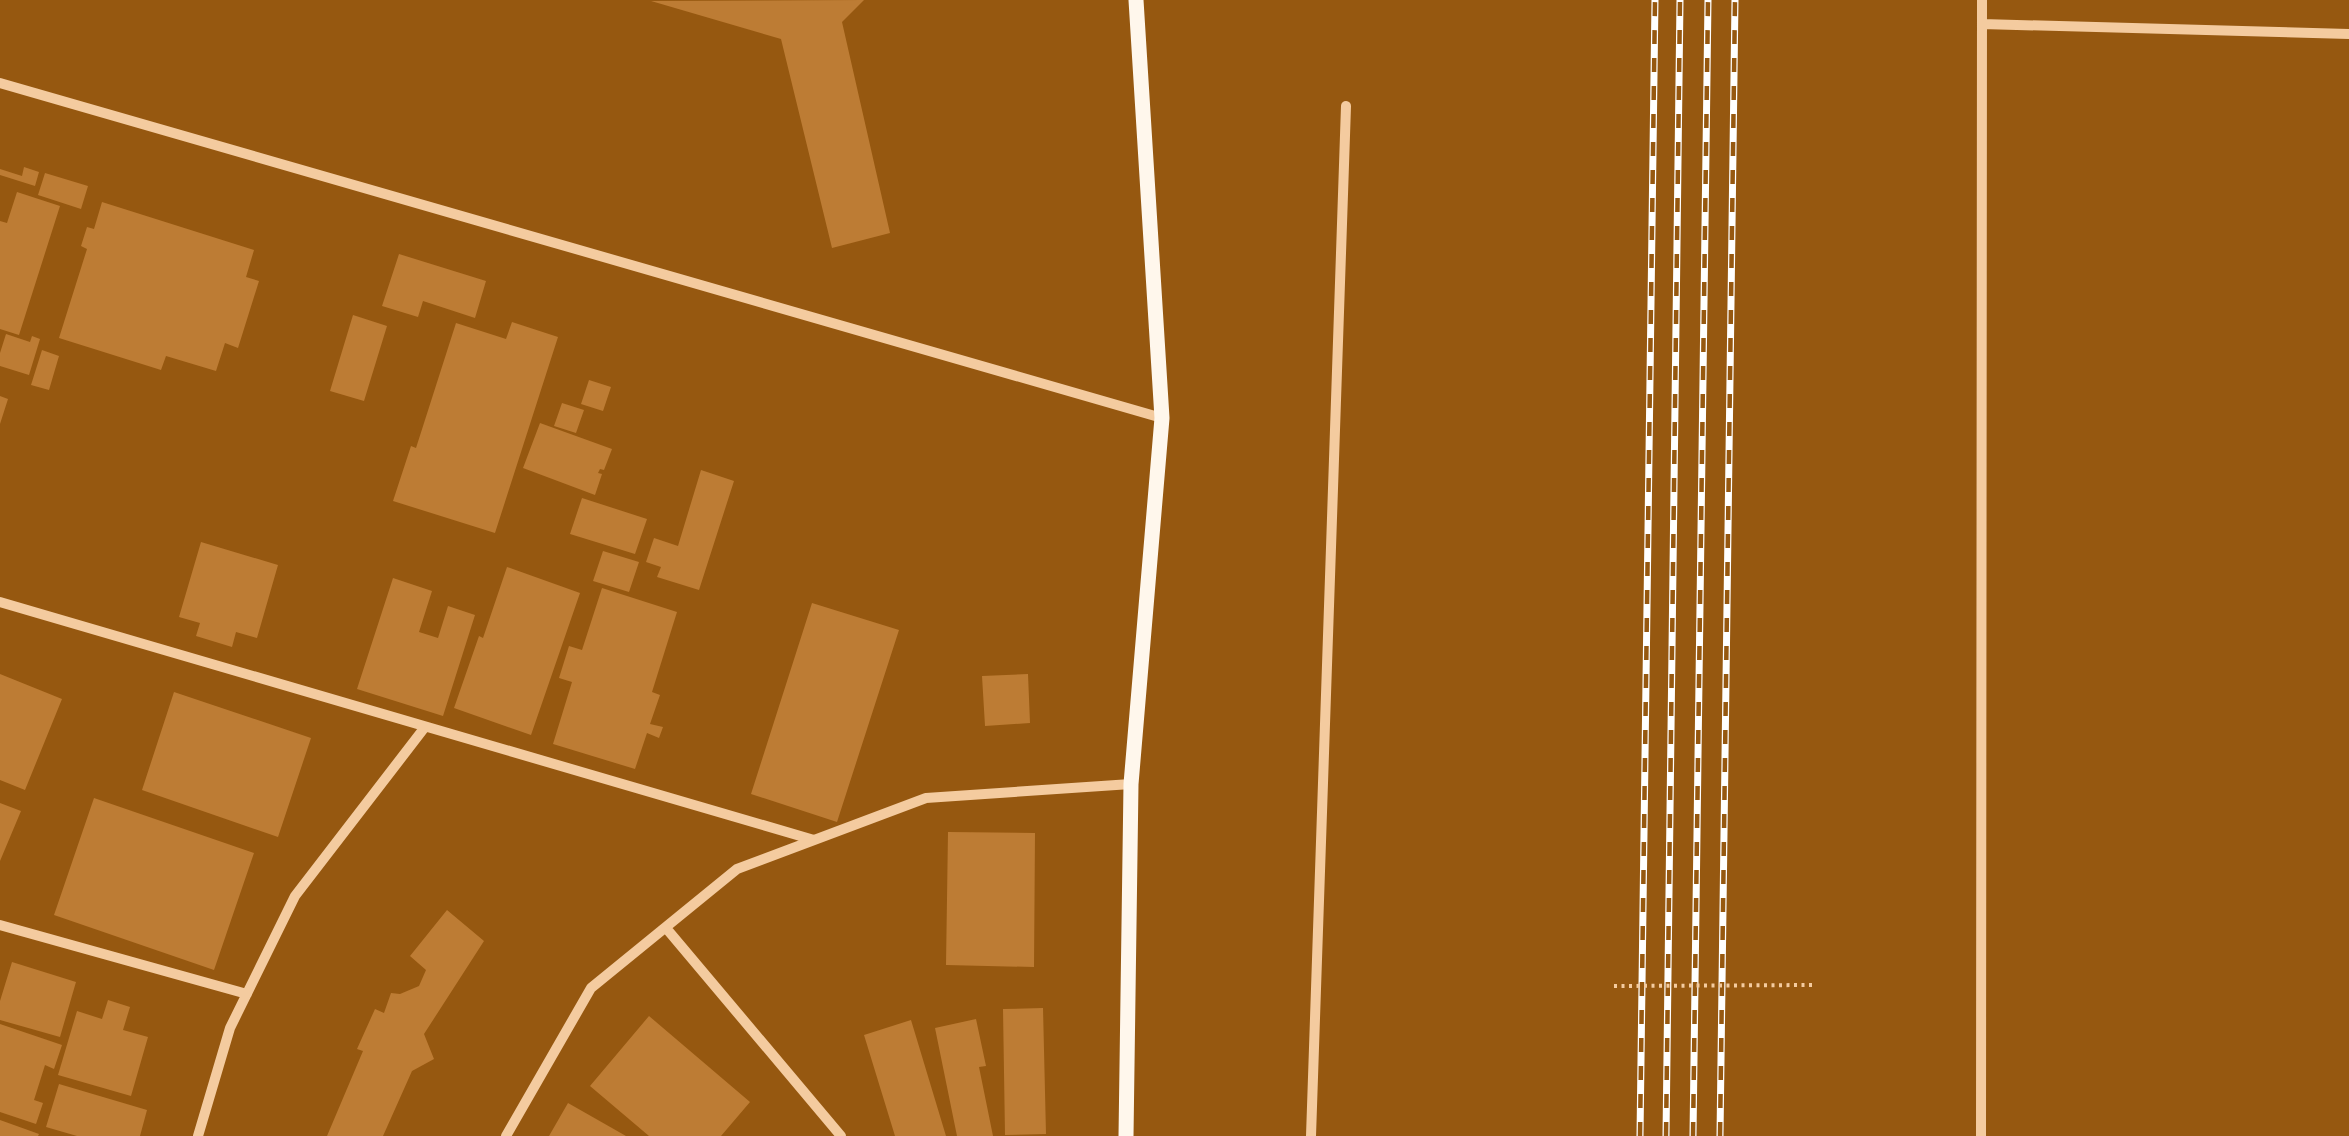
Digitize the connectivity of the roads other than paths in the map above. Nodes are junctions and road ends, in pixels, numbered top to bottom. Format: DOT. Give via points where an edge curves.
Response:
graph roads {
  1 [pos="1136,0"];
  2 [pos="1982,0"];
  3 [pos="1982,24"];
  4 [pos="2349,34"];
  5 [pos="0,83"];
  6 [pos="1346,106"];
  7 [pos="1162,418"];
  8 [pos="0,602"];
  9 [pos="426,727"];
  10 [pos="1131,784"];
  11 [pos="814,840"];
  12 [pos="0,925"];
  13 [pos="666,928"];
  14 [pos="247,994"];
  15 [pos="198,1136"];
  16 [pos="506,1136"];
  17 [pos="841,1136"];
  18 [pos="1126,1136"];
  19 [pos="1311,1136"];
  20 [pos="1981,1136"];
  1 -- 7 [label="main road"];
  2 -- 3 [label="street"];
  3 -- 4 [label="street"];
  3 -- 20 [label="street"];
  5 -- 7 [label="street"];
  6 -- 19 [label="street"];
  7 -- 10 [label="main road"];
  8 -- 9 [label="street"];
  9 -- 11 [label="street"];
  9 -- 14 [label="street" via="295,896"];
  10 -- 11 [label="street" via="926,798"];
  10 -- 18 [label="main road"];
  11 -- 13 [label="street" via="737,869"];
  12 -- 14 [label="street"];
  13 -- 16 [label="street" via="591,988"];
  13 -- 17 [label="street"];
  14 -- 15 [label="street" via="230,1028"];
}
